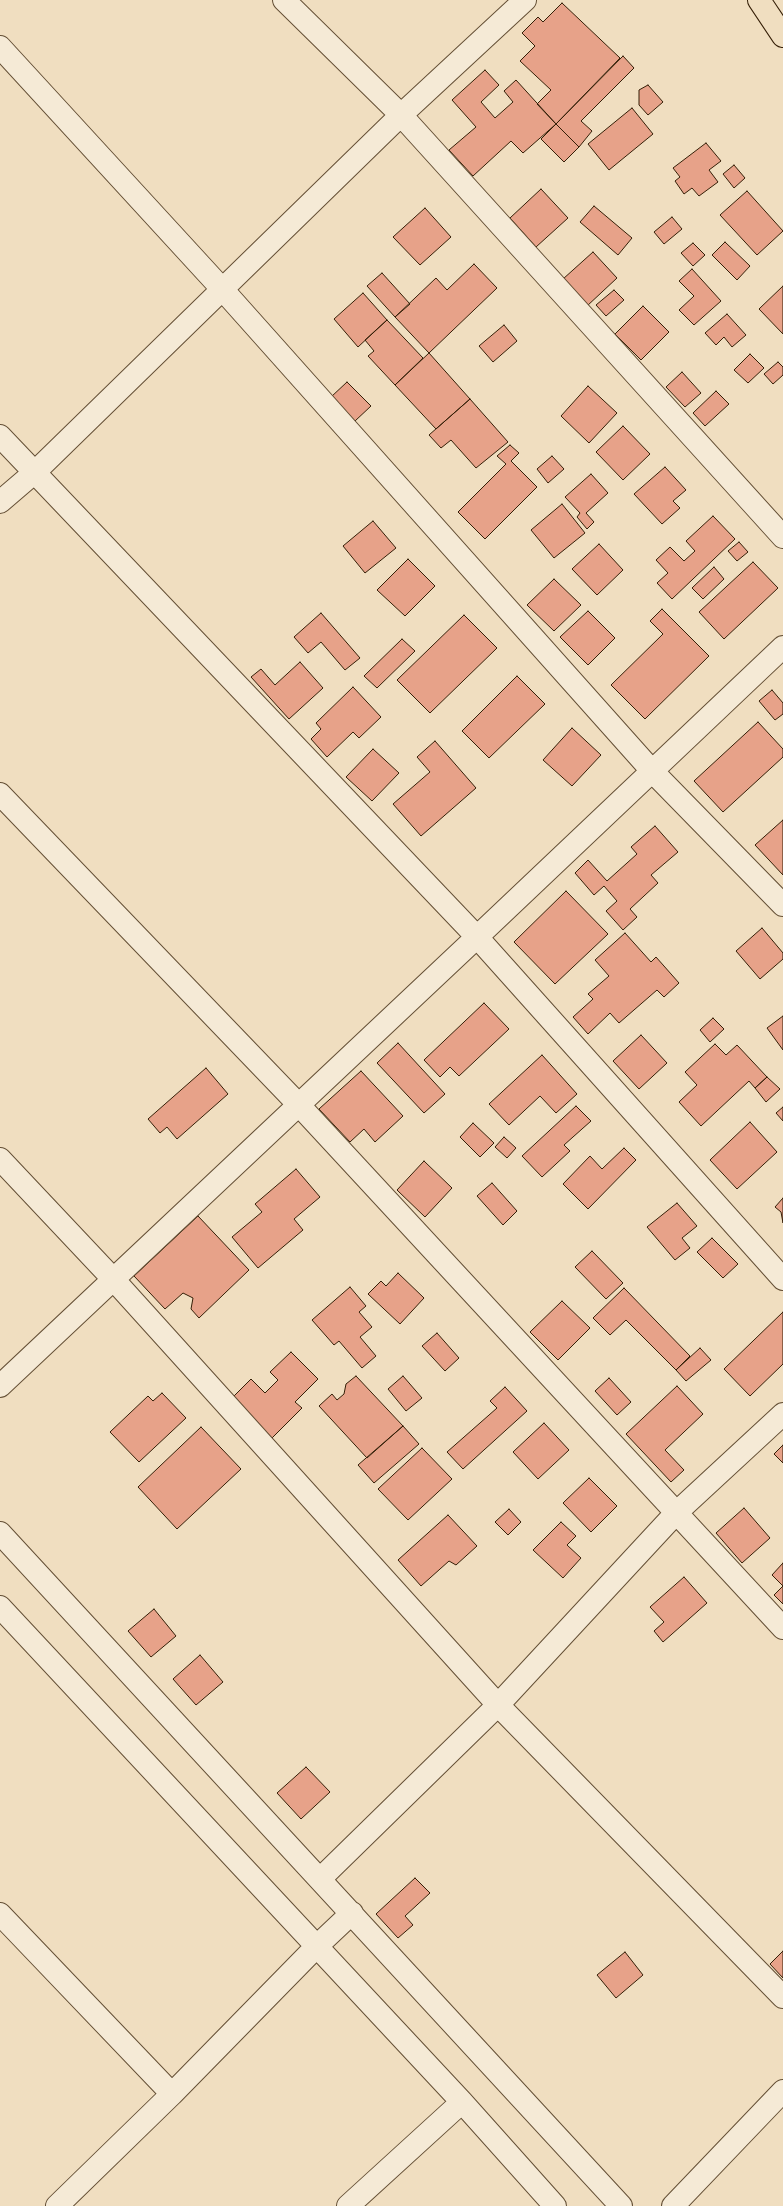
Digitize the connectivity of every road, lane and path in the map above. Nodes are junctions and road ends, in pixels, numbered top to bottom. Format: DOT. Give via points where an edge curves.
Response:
graph roads {
  1 [pos="284,0"];
  2 [pos="525,0"];
  3 [pos="759,0"];
  4 [pos="783,36"];
  5 [pos="0,47"];
  6 [pos="401,115"];
  7 [pos="222,290"];
  8 [pos="0,436"];
  9 [pos="35,472"];
  10 [pos="0,502"];
  11 [pos="783,537"];
  12 [pos="783,646"];
  13 [pos="652,772"];
  14 [pos="0,794"];
  15 [pos="783,905"];
  16 [pos="477,937"];
  17 [pos="298,1104"];
  18 [pos="0,1159"];
  19 [pos="783,1279"];
  20 [pos="114,1280"];
  21 [pos="0,1386"];
  22 [pos="783,1414"];
  23 [pos="676,1513"];
  24 [pos="0,1533"];
  25 [pos="0,1607"];
  26 [pos="783,1628"];
  27 [pos="498,1706"];
  28 [pos="320,1880"];
  29 [pos="352,1913"];
  30 [pos="0,1914"];
  31 [pos="316,1946"];
  32 [pos="783,1997"];
  33 [pos="783,2091"];
  34 [pos="172,2094"];
  35 [pos="462,2102"];
  36 [pos="57,2206"];
  37 [pos="348,2206"];
  38 [pos="555,2206"];
  39 [pos="621,2206"];
  40 [pos="673,2206"];
  1 -- 6 [label="street"];
  2 -- 6 [label="street"];
  3 -- 4 [label="main road"];
  5 -- 7 [label="street"];
  6 -- 7 [label="street"];
  6 -- 11 [label="street"];
  7 -- 9 [label="street"];
  7 -- 13 [label="street"];
  8 -- 9 [label="street"];
  9 -- 10 [label="street"];
  9 -- 16 [label="street"];
  12 -- 13 [label="street"];
  13 -- 15 [label="street"];
  13 -- 16 [label="street"];
  14 -- 17 [label="street"];
  16 -- 17 [label="street"];
  16 -- 19 [label="street"];
  17 -- 20 [label="street"];
  17 -- 23 [label="street"];
  18 -- 20 [label="street"];
  20 -- 21 [label="street"];
  20 -- 27 [label="street"];
  22 -- 23 [label="street"];
  23 -- 26 [label="street"];
  23 -- 27 [label="street"];
  24 -- 28 [label="street"];
  25 -- 31 [label="street"];
  27 -- 28 [label="street"];
  27 -- 32 [label="street"];
  28 -- 29 [label="street"];
  29 -- 31 [label="street"];
  29 -- 39 [label="street"];
  30 -- 34 [label="street"];
  31 -- 34 [label="street"];
  31 -- 35 [label="street"];
  33 -- 40 [label="street"];
  34 -- 36 [label="street"];
  35 -- 37 [label="street"];
  35 -- 38 [label="street"];
}
